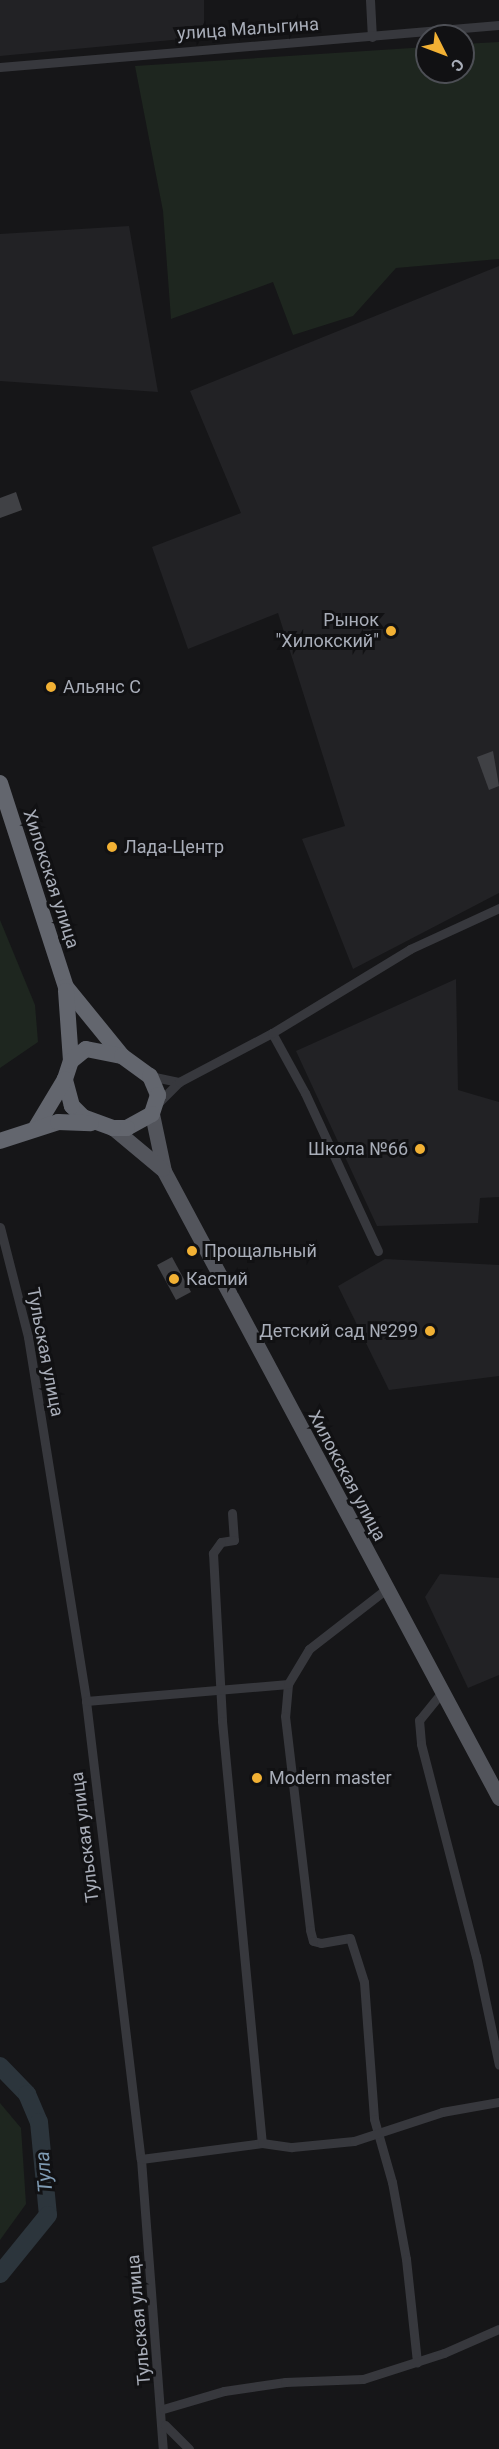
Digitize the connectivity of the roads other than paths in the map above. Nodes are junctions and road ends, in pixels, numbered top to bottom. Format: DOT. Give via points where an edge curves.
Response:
graph roads {
  1 [pos="370,0"];
  2 [pos="499,26"];
  3 [pos="372,37"];
  4 [pos="0,67"];
  5 [pos="0,783"];
  6 [pos="499,908"];
  7 [pos="66,987"];
  8 [pos="272,1033"];
  9 [pos="122,1056"];
  10 [pos="71,1061"];
  11 [pos="150,1076"];
  12 [pos="65,1079"];
  13 [pos="179,1082"];
  14 [pos="154,1109"];
  15 [pos="105,1126"];
  16 [pos="35,1129"];
  17 [pos="0,1141"];
  18 [pos="164,1171"];
  19 [pos="0,1227"];
  20 [pos="378,1251"];
  21 [pos="231,1513"];
  22 [pos="385,1590"];
  23 [pos="288,1684"];
  24 [pos="223,1687"];
  25 [pos="442,1692"];
  26 [pos="86,1701"];
  27 [pos="499,1798"];
  28 [pos="499,2065"];
  29 [pos="499,2102"];
  30 [pos="379,2136"];
  31 [pos="262,2143"];
  32 [pos="141,2158"];
  33 [pos="499,2329"];
  34 [pos="417,2362"];
  35 [pos="163,2409"];
  36 [pos="165,2425"];
  37 [pos="163,2449"];
  38 [pos="189,2449"];
  1 -- 3 [label="street"];
  2 -- 3 [label="street, улица Малыгина"];
  3 -- 4 [label="street, улица Малыгина"];
  5 -- 7 [label="highway, Хилокская улица"];
  6 -- 8 [label="street" via="410,949"];
  7 -- 9 [label="highway"];
  7 -- 10 [label="highway"];
  8 -- 13 [label="street"];
  8 -- 20 [label="street" via="305,1093"];
  9 -- 10 [label="highway" via="86,1049"];
  9 -- 11 [label="highway"];
  10 -- 12 [label="highway"];
  11 -- 13 [label="street"];
  11 -- 14 [label="highway" via="156,1084"];
  12 -- 15 [label="highway" via="72,1106"];
  12 -- 16 [label="highway"];
  13 -- 14 [label="street"];
  14 -- 15 [label="highway" via="127,1128"];
  14 -- 18 [label="main road"];
  15 -- 16 [label="highway" via="74,1120"];
  15 -- 18 [label="main road"];
  16 -- 17 [label="highway"];
  18 -- 22 [label="main road, Хилокская улица"];
  19 -- 26 [label="street, Тульская улица" via="28,1338"];
  21 -- 24 [label="street" via="234,1540 221,1542 213,1553"];
  22 -- 23 [label="street" via="309,1649"];
  22 -- 25 [label="main road, Хилокская улица"];
  23 -- 24 [label="street"];
  23 -- 30 [label="street" via="285,1716 310,1930 313,1941 321,1943 350,1938 364,1982 374,2119"];
  24 -- 26 [label="street"];
  24 -- 31 [label="street"];
  25 -- 27 [label="main road, Хилокская улица"];
  25 -- 28 [label="street" via="419,1720 421,1744 476,1956"];
  26 -- 32 [label="street, Тульская улица"];
  29 -- 30 [label="street" via="442,2112"];
  30 -- 31 [label="street" via="292,2147"];
  30 -- 34 [label="street" via="406,2259"];
  31 -- 32 [label="street"];
  32 -- 35 [label="street, Тульская улица"];
  33 -- 34 [label="street"];
  34 -- 35 [label="street" via="363,2379 285,2382 224,2391"];
  35 -- 36 [label="street, Тульская улица"];
  36 -- 37 [label="street, Тульская улица"];
  36 -- 38 [label="street"];
}
